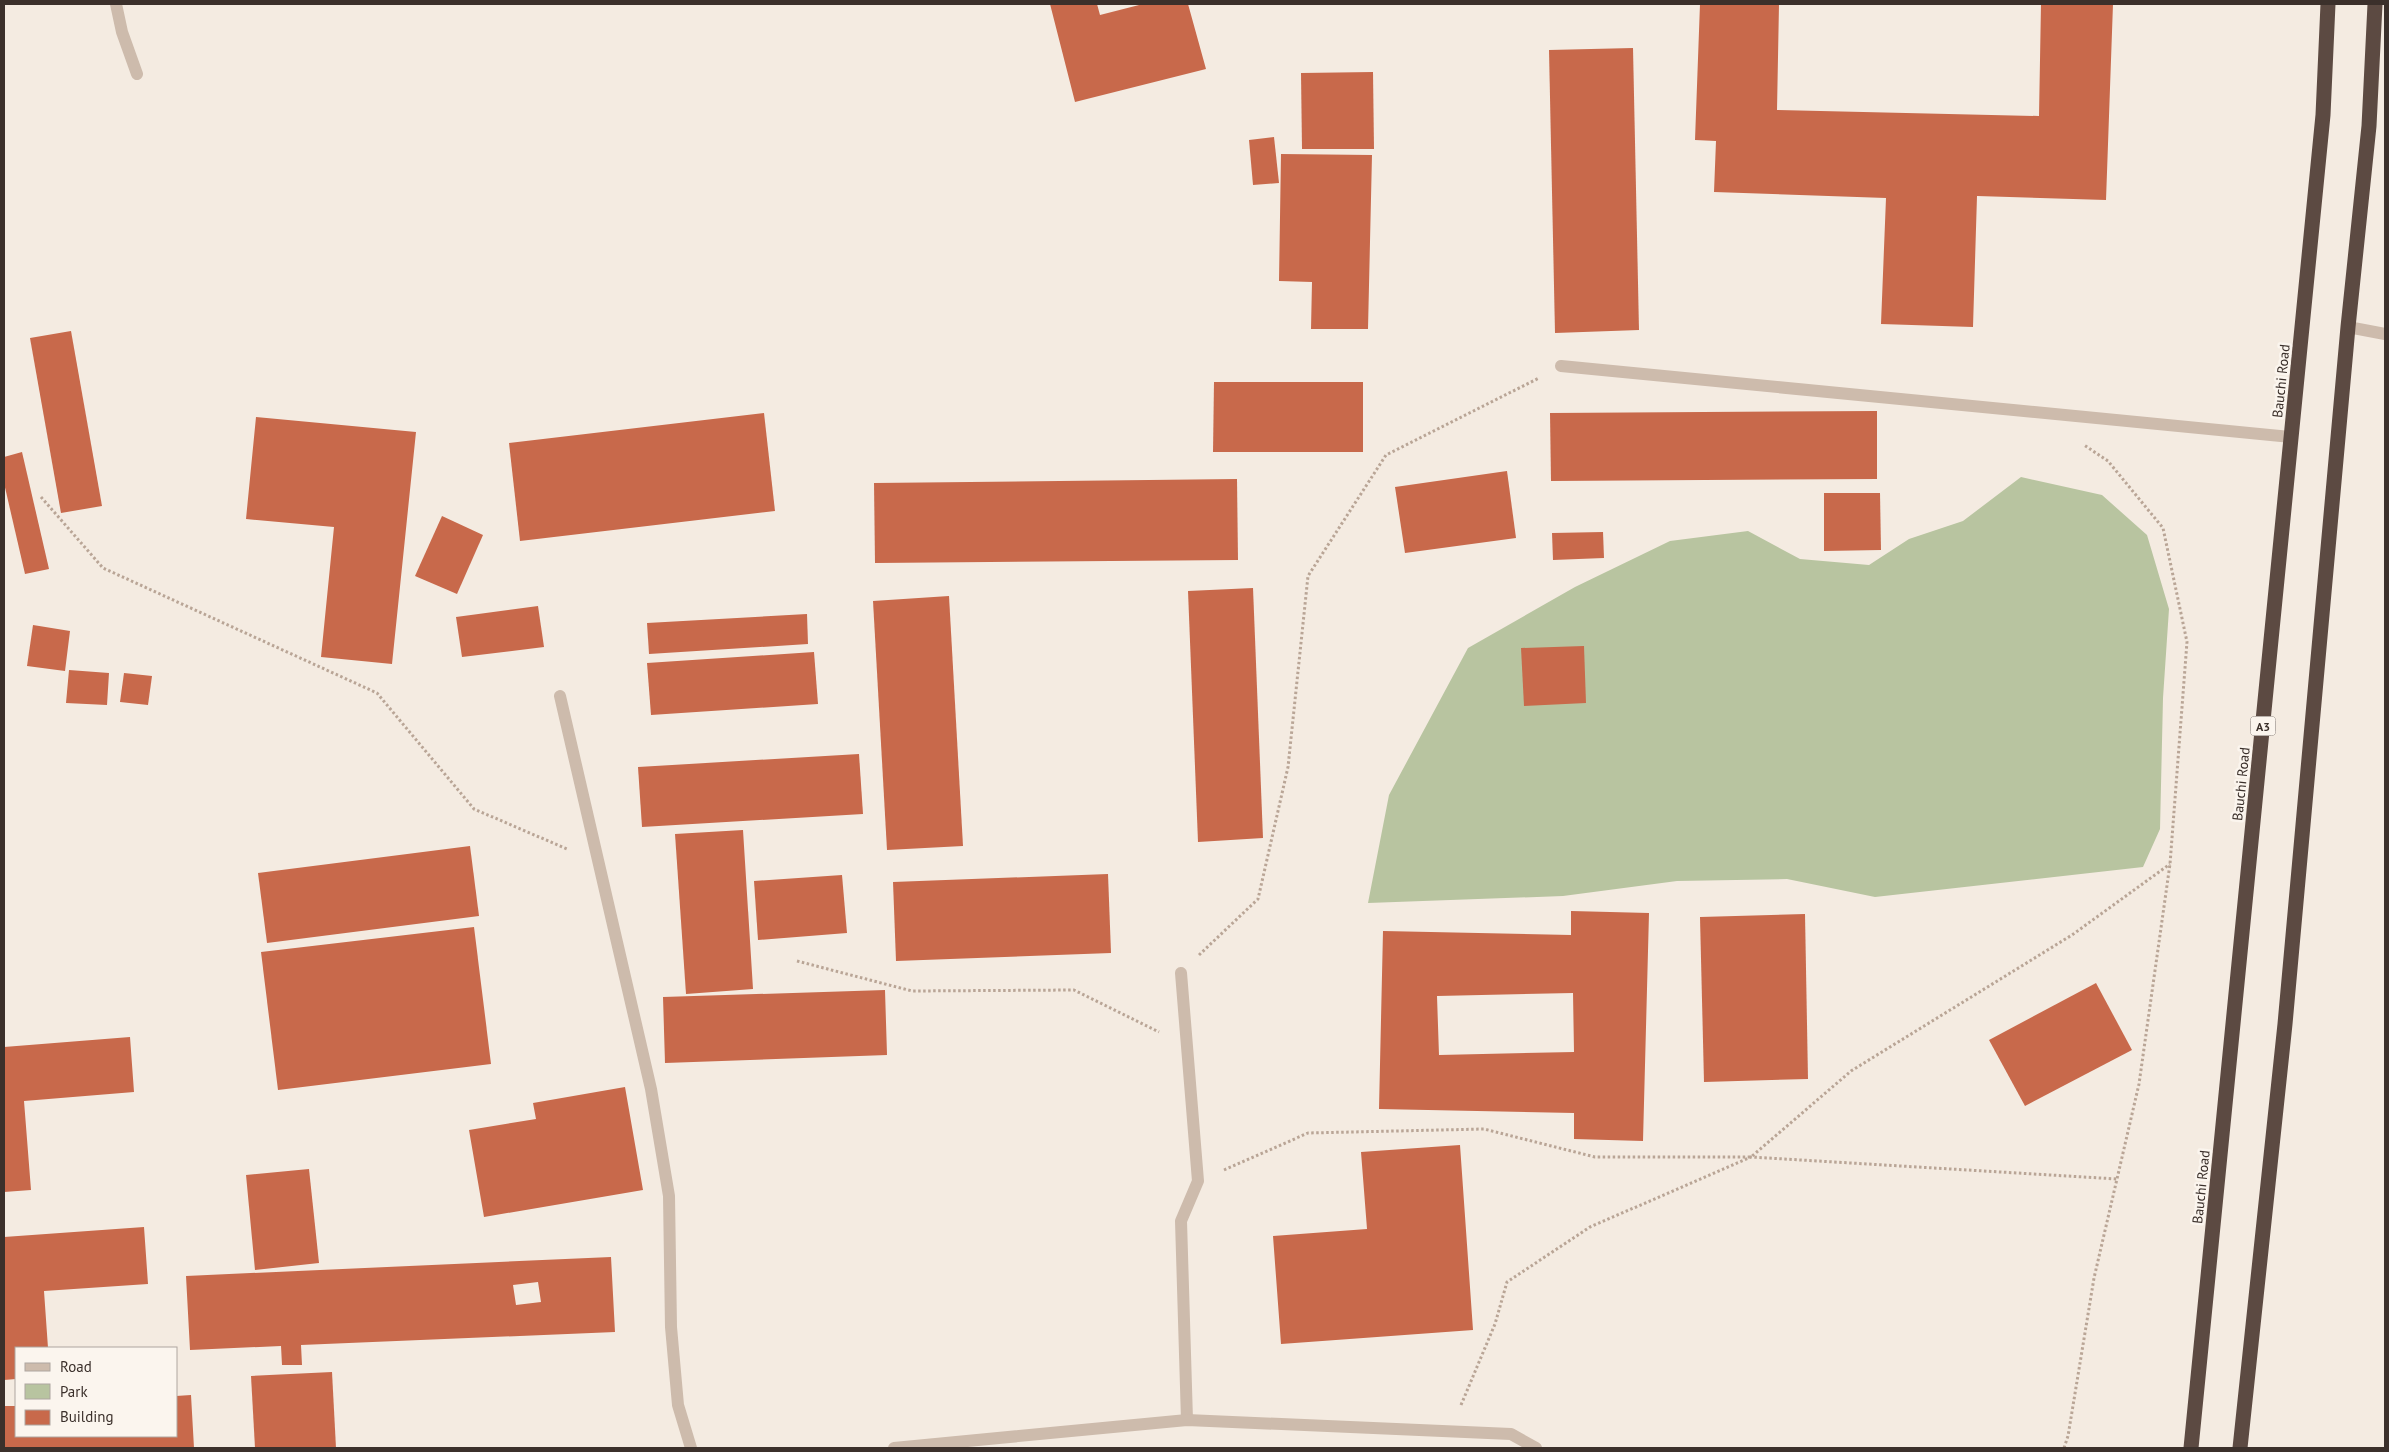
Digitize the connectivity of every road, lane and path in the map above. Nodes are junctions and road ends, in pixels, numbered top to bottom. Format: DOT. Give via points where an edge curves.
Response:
graph roads {
  1 [pos="116,4"];
  2 [pos="2328,4"];
  3 [pos="2375,4"];
  4 [pos="137,74"];
  5 [pos="2348,327"];
  6 [pos="2385,334"];
  7 [pos="1561,366"];
  8 [pos="2292,437"];
  9 [pos="2076,439"];
  10 [pos="41,497"];
  11 [pos="560,696"];
  12 [pos="598,862"];
  13 [pos="2170,864"];
  14 [pos="797,961"];
  15 [pos="1181,973"];
  16 [pos="1187,1045"];
  17 [pos="1751,1157"];
  18 [pos="2117,1179"];
  19 [pos="1198,1181"];
  20 [pos="1187,1420"];
  21 [pos="1450,1431"];
  22 [pos="691,1448"];
  23 [pos="894,1448"];
  24 [pos="1536,1448"];
  25 [pos="2064,1448"];
  26 [pos="2191,1448"];
  27 [pos="2240,1448"];
  1 -- 4 [label="street"];
  2 -- 8 [label="highway, Bauchi Road / A3" via="2323,115"];
  3 -- 5 [label="highway" via="2369,126"];
  5 -- 6 [label="street"];
  5 -- 27 [label="highway" via="2285,1024"];
  7 -- 8 [label="street"];
  7 -- 15 [label="path" via="1386,455 1308,576 1288,767 1258,899"];
  8 -- 26 [label="highway, Bauchi Road / A3"];
  9 -- 13 [label="path" via="2108,461 2163,528 2186,642"];
  10 -- 12 [label="path" via="103,568 377,693 474,809"];
  11 -- 12 [label="street"];
  12 -- 22 [label="street" via="651,1089 669,1196 671,1327 678,1405"];
  13 -- 17 [label="path" via="2072,935 1851,1071"];
  13 -- 18 [label="path" via="2139,1084"];
  14 -- 16 [label="path" via="912,990 1074,990"];
  15 -- 16 [label="street"];
  16 -- 19 [label="street"];
  17 -- 18 [label="path"];
  17 -- 19 [label="path" via="1595,1157 1484,1129 1308,1133"];
  17 -- 21 [label="path" via="1590,1227 1507,1282 1495,1324"];
  18 -- 25 [label="path" via="2094,1278"];
  19 -- 20 [label="street" via="1180,1222"];
  20 -- 21 [label="street"];
  20 -- 23 [label="street"];
  21 -- 24 [label="street" via="1511,1434"];
}
